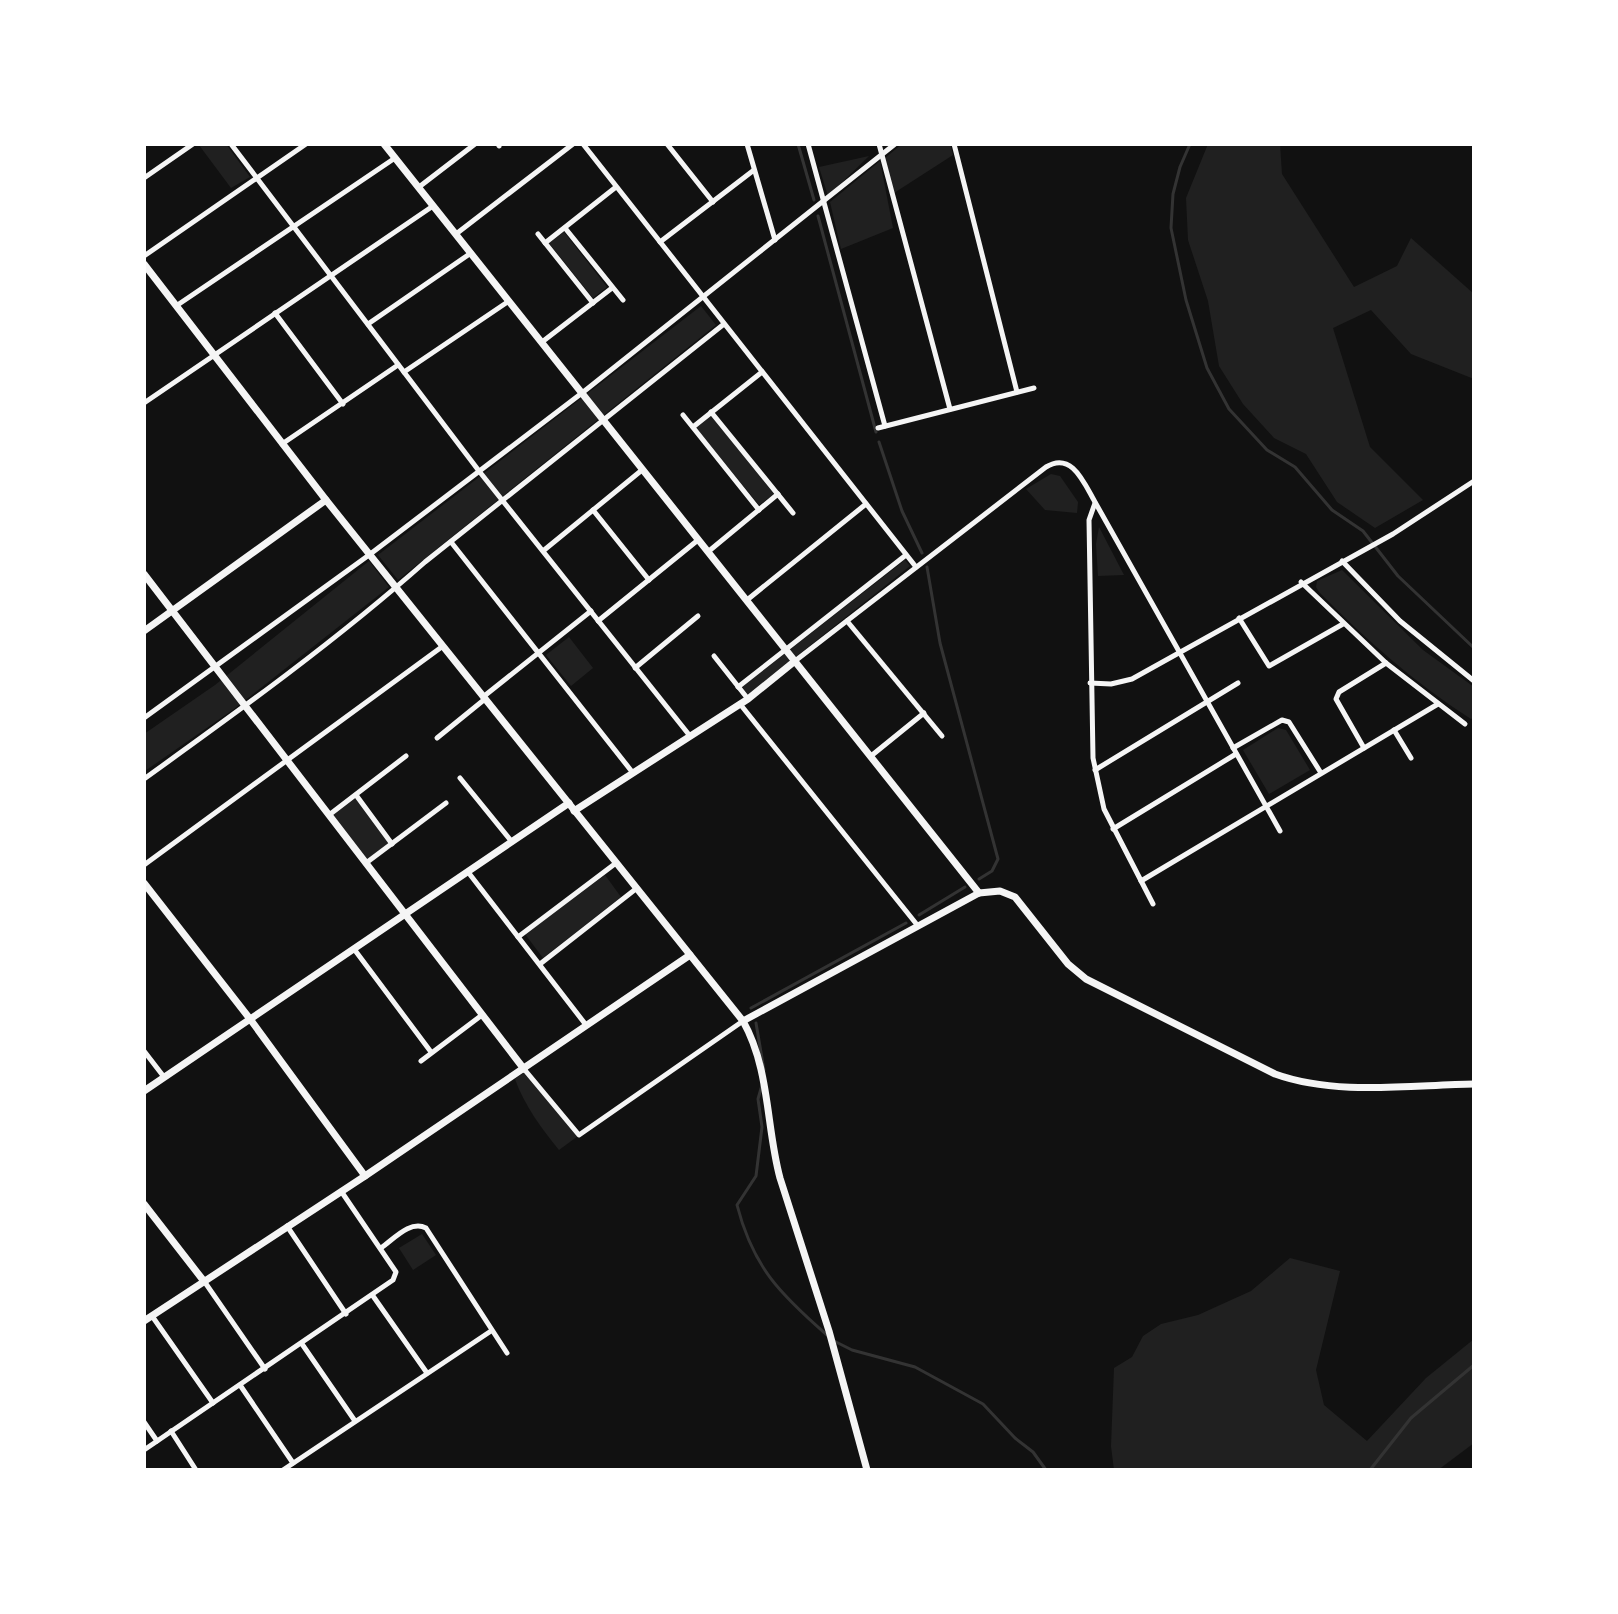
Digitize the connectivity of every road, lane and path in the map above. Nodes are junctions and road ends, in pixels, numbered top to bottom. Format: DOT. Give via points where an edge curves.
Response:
graph roads {
  1 [pos="193,144"];
  2 [pos="231,144"];
  3 [pos="306,144"];
  4 [pos="384,144"];
  5 [pos="573,144"];
  6 [pos="583,144"];
  7 [pos="667,144"];
  8 [pos="674,144"];
  9 [pos="747,144"];
  10 [pos="808,144"];
  11 [pos="879,144"];
  12 [pos="895,144"];
  13 [pos="954,144"];
  14 [pos="471,145"];
  15 [pos="882,155"];
  16 [pos="395,158"];
  17 [pos="678,158"];
  18 [pos="754,170"];
  19 [pos="256,177"];
  20 [pos="144,178"];
  21 [pos="419,187"];
  22 [pos="616,187"];
  23 [pos="825,201"];
  24 [pos="713,202"];
  25 [pos="433,206"];
  26 [pos="293,227"];
  27 [pos="565,228"];
  28 [pos="456,234"];
  29 [pos="538,234"];
  30 [pos="775,240"];
  31 [pos="660,242"];
  32 [pos="545,243"];
  33 [pos="471,253"];
  34 [pos="144,256"];
  35 [pos="144,264"];
  36 [pos="330,275"];
  37 [pos="612,288"];
  38 [pos="703,297"];
  39 [pos="623,300"];
  40 [pos="509,301"];
  41 [pos="593,303"];
  42 [pos="176,306"];
  43 [pos="275,313"];
  44 [pos="368,324"];
  45 [pos="724,324"];
  46 [pos="542,342"];
  47 [pos="214,355"];
  48 [pos="398,365"];
  49 [pos="404,372"];
  50 [pos="762,372"];
  51 [pos="1034,388"];
  52 [pos="1017,392"];
  53 [pos="582,393"];
  54 [pos="144,403"];
  55 [pos="343,404"];
  56 [pos="950,409"];
  57 [pos="711,412"];
  58 [pos="683,415"];
  59 [pos="604,420"];
  60 [pos="693,427"];
  61 [pos="282,444"];
  62 [pos="643,469"];
  63 [pos="479,471"];
  64 [pos="1474,481"];
  65 [pos="778,494"];
  66 [pos="326,500"];
  67 [pos="504,501"];
  68 [pos="1095,502"];
  69 [pos="866,504"];
  70 [pos="593,510"];
  71 [pos="759,510"];
  72 [pos="793,513"];
  73 [pos="699,539"];
  74 [pos="451,542"];
  75 [pos="543,551"];
  76 [pos="709,551"];
  77 [pos="369,555"];
  78 [pos="906,555"];
  79 [pos="1342,561"];
  80 [pos="916,567"];
  81 [pos="144,574"];
  82 [pos="649,580"];
  83 [pos="1301,582"];
  84 [pos="397,589"];
  85 [pos="747,600"];
  86 [pos="173,611"];
  87 [pos="591,611"];
  88 [pos="698,616"];
  89 [pos="1239,618"];
  90 [pos="598,621"];
  91 [pos="847,621"];
  92 [pos="1343,624"];
  93 [pos="144,631"];
  94 [pos="443,646"];
  95 [pos="786,650"];
  96 [pos="538,653"];
  97 [pos="1179,653"];
  98 [pos="714,656"];
  99 [pos="795,661"];
  100 [pos="1386,663"];
  101 [pos="216,667"];
  102 [pos="635,668"];
  103 [pos="1474,681"];
  104 [pos="1090,683"];
  105 [pos="1238,683"];
  106 [pos="738,687"];
  107 [pos="484,698"];
  108 [pos="744,702"];
  109 [pos="1207,702"];
  110 [pos="1438,704"];
  111 [pos="246,706"];
  112 [pos="924,713"];
  113 [pos="144,718"];
  114 [pos="1465,724"];
  115 [pos="1394,730"];
  116 [pos="690,736"];
  117 [pos="942,736"];
  118 [pos="437,738"];
  119 [pos="1364,748"];
  120 [pos="1234,751"];
  121 [pos="406,756"];
  122 [pos="871,756"];
  123 [pos="1411,758"];
  124 [pos="288,761"];
  125 [pos="1095,770"];
  126 [pos="633,773"];
  127 [pos="1321,773"];
  128 [pos="460,778"];
  129 [pos="144,779"];
  130 [pos="356,795"];
  131 [pos="446,803"];
  132 [pos="1266,806"];
  133 [pos="572,807"];
  134 [pos="329,815"];
  135 [pos="1113,829"];
  136 [pos="1280,831"];
  137 [pos="512,842"];
  138 [pos="392,844"];
  139 [pos="366,863"];
  140 [pos="616,863"];
  141 [pos="144,865"];
  142 [pos="468,872"];
  143 [pos="1141,881"];
  144 [pos="144,883"];
  145 [pos="637,888"];
  146 [pos="979,893"];
  147 [pos="1153,904"];
  148 [pos="405,914"];
  149 [pos="918,926"];
  150 [pos="518,937"];
  151 [pos="354,949"];
  152 [pos="690,955"];
  153 [pos="540,964"];
  154 [pos="482,1015"];
  155 [pos="250,1019"];
  156 [pos="743,1021"];
  157 [pos="586,1026"];
  158 [pos="144,1051"];
  159 [pos="431,1052"];
  160 [pos="421,1061"];
  161 [pos="524,1069"];
  162 [pos="164,1077"];
  163 [pos="1474,1084"];
  164 [pos="144,1091"];
  165 [pos="365,1176"];
  166 [pos="341,1191"];
  167 [pos="144,1204"];
  168 [pos="287,1226"];
  169 [pos="381,1248"];
  170 [pos="203,1280"];
  171 [pos="373,1296"];
  172 [pos="346,1314"];
  173 [pos="152,1316"];
  174 [pos="144,1321"];
  175 [pos="491,1331"];
  176 [pos="302,1344"];
  177 [pos="507,1353"];
  178 [pos="265,1369"];
  179 [pos="427,1373"];
  180 [pos="240,1385"];
  181 [pos="213,1403"];
  182 [pos="355,1421"];
  183 [pos="144,1422"];
  184 [pos="171,1431"];
  185 [pos="157,1441"];
  186 [pos="144,1450"];
  187 [pos="293,1463"];
  188 [pos="196,1470"];
  189 [pos="283,1470"];
  190 [pos="867,1470"];
  1 -- 20 [label="street"];
  2 -- 19 [label="street"];
  3 -- 19 [label="street"];
  4 -- 16 [label="main road"];
  5 -- 28 [label="street"];
  6 -- 22 [label="street"];
  7 -- 17 [label="street"];
  8 -- 17 [label="street"];
  9 -- 18 [label="street"];
  10 -- 23 [label="street"];
  11 -- 15 [label="street"];
  12 -- 15 [label="street"];
  13 -- 52 [label="street"];
  14 -- 21 [label="street"];
  15 -- 23 [label="street"];
  15 -- 56 [label="street"];
  16 -- 21 [label="main road"];
  16 -- 26 [label="street"];
  17 -- 24 [label="street"];
  18 -- 24 [label="street"];
  18 -- 30 [label="street"];
  19 -- 26 [label="street"];
  19 -- 34 [label="street"];
  21 -- 25 [label="main road"];
  22 -- 27 [label="street"];
  22 -- 31 [label="street"];
  23 -- 30 [label="street"];
  23 -- 56 [label="street" via="882,427"];
  24 -- 31 [label="street"];
  25 -- 28 [label="main road"];
  25 -- 36 [label="street"];
  26 -- 36 [label="street"];
  26 -- 42 [label="street"];
  27 -- 32 [label="street"];
  27 -- 37 [label="street"];
  28 -- 33 [label="main road"];
  29 -- 32 [label="street"];
  30 -- 38 [label="street"];
  31 -- 38 [label="street"];
  32 -- 41 [label="street"];
  33 -- 40 [label="main road"];
  33 -- 44 [label="street"];
  35 -- 42 [label="main road"];
  36 -- 43 [label="street"];
  36 -- 44 [label="street"];
  37 -- 39 [label="street"];
  37 -- 41 [label="street"];
  38 -- 45 [label="street"];
  38 -- 53 [label="street"];
  40 -- 46 [label="main road"];
  40 -- 49 [label="street"];
  41 -- 46 [label="street"];
  42 -- 47 [label="main road"];
  43 -- 47 [label="street"];
  43 -- 55 [label="street"];
  44 -- 48 [label="street"];
  45 -- 50 [label="street"];
  45 -- 59 [label="street"];
  46 -- 53 [label="main road"];
  47 -- 54 [label="street"];
  47 -- 61 [label="main road"];
  48 -- 49 [label="street"];
  48 -- 55 [label="street"];
  49 -- 63 [label="street"];
  50 -- 57 [label="street"];
  50 -- 69 [label="street"];
  51 -- 52 [label="street"];
  52 -- 56 [label="street"];
  53 -- 59 [label="main road"];
  53 -- 63 [label="street"];
  55 -- 61 [label="street"];
  57 -- 60 [label="street"];
  57 -- 65 [label="street"];
  58 -- 60 [label="street"];
  59 -- 62 [label="main road"];
  59 -- 67 [label="street"];
  60 -- 71 [label="street"];
  61 -- 66 [label="main road"];
  62 -- 70 [label="street"];
  62 -- 73 [label="main road"];
  63 -- 67 [label="street"];
  63 -- 77 [label="street"];
  64 -- 79 [label="street"];
  65 -- 71 [label="street"];
  65 -- 72 [label="street"];
  66 -- 77 [label="main road"];
  66 -- 86 [label="main road"];
  67 -- 74 [label="street"];
  67 -- 75 [label="street"];
  68 -- 80 [label="street" via="1073,467 1059,462"];
  68 -- 97 [label="street"];
  68 -- 104 [label="street" via="1089,520"];
  69 -- 78 [label="street"];
  69 -- 85 [label="street"];
  70 -- 75 [label="street"];
  70 -- 82 [label="street"];
  71 -- 76 [label="street"];
  73 -- 76 [label="main road"];
  73 -- 82 [label="street"];
  74 -- 84 [label="street"];
  74 -- 96 [label="street"];
  75 -- 87 [label="street"];
  76 -- 85 [label="main road"];
  77 -- 84 [label="main road"];
  77 -- 101 [label="street"];
  78 -- 80 [label="street"];
  78 -- 95 [label="street"];
  79 -- 83 [label="street"];
  79 -- 103 [label="street" via="1400,621"];
  80 -- 91 [label="street"];
  81 -- 86 [label="main road"];
  82 -- 90 [label="street"];
  83 -- 89 [label="street"];
  83 -- 92 [label="street"];
  84 -- 94 [label="main road"];
  84 -- 111 [label="street"];
  85 -- 95 [label="main road"];
  86 -- 93 [label="main road"];
  86 -- 101 [label="main road"];
  87 -- 90 [label="street"];
  87 -- 96 [label="street"];
  88 -- 102 [label="street"];
  89 -- 92 [label="street" via="1269,666"];
  89 -- 97 [label="street"];
  90 -- 102 [label="street"];
  91 -- 99 [label="street"];
  91 -- 112 [label="street"];
  92 -- 100 [label="street"];
  94 -- 107 [label="main road"];
  94 -- 124 [label="street"];
  95 -- 99 [label="main road"];
  95 -- 106 [label="street"];
  96 -- 107 [label="street"];
  96 -- 126 [label="street"];
  97 -- 104 [label="street" via="1126,681"];
  97 -- 109 [label="street"];
  98 -- 106 [label="street"];
  99 -- 108 [label="main road"];
  99 -- 122 [label="main road"];
  100 -- 110 [label="street"];
  100 -- 119 [label="street" via="1336,699"];
  101 -- 111 [label="main road"];
  101 -- 113 [label="street"];
  102 -- 116 [label="street"];
  104 -- 125 [label="street"];
  105 -- 109 [label="street"];
  106 -- 108 [label="street"];
  107 -- 118 [label="street"];
  107 -- 133 [label="main road"];
  108 -- 116 [label="main road"];
  108 -- 149 [label="street"];
  109 -- 120 [label="street"];
  109 -- 125 [label="street"];
  110 -- 114 [label="street"];
  110 -- 115 [label="street"];
  111 -- 124 [label="main road"];
  111 -- 129 [label="street"];
  112 -- 117 [label="street"];
  112 -- 122 [label="street"];
  115 -- 119 [label="street"];
  115 -- 123 [label="street"];
  116 -- 126 [label="main road"];
  119 -- 127 [label="street"];
  120 -- 127 [label="street" via="1282,720 1289,722"];
  120 -- 132 [label="street"];
  120 -- 135 [label="street"];
  121 -- 130 [label="street"];
  122 -- 146 [label="main road"];
  124 -- 134 [label="main road"];
  124 -- 141 [label="street"];
  125 -- 135 [label="street"];
  126 -- 133 [label="main road"];
  127 -- 132 [label="street"];
  128 -- 137 [label="street"];
  130 -- 134 [label="street"];
  130 -- 138 [label="street"];
  131 -- 138 [label="street"];
  132 -- 136 [label="street"];
  132 -- 143 [label="street"];
  133 -- 137 [label="main road"];
  133 -- 140 [label="main road"];
  134 -- 139 [label="main road"];
  135 -- 143 [label="street"];
  137 -- 142 [label="main road"];
  138 -- 139 [label="street"];
  139 -- 148 [label="main road"];
  140 -- 145 [label="main road"];
  140 -- 150 [label="street"];
  142 -- 148 [label="main road"];
  142 -- 150 [label="street"];
  143 -- 147 [label="street"];
  144 -- 155 [label="main road"];
  145 -- 152 [label="main road"];
  145 -- 153 [label="street"];
  146 -- 149 [label="main road"];
  146 -- 163 [label="main road" via="1000,891 1015,897 1086,979 1275,1074 1330,1087"];
  148 -- 151 [label="main road"];
  148 -- 154 [label="main road"];
  149 -- 156 [label="main road"];
  150 -- 153 [label="street"];
  151 -- 155 [label="main road"];
  151 -- 159 [label="street"];
  152 -- 156 [label="main road"];
  152 -- 157 [label="main road"];
  153 -- 157 [label="street"];
  154 -- 159 [label="street"];
  154 -- 161 [label="main road"];
  155 -- 162 [label="main road"];
  155 -- 165 [label="main road"];
  156 -- 161 [label="street" via="579,1135"];
  156 -- 190 [label="main road" via="762,1066 773,1154"];
  157 -- 161 [label="main road"];
  158 -- 162 [label="street"];
  159 -- 160 [label="street"];
  161 -- 165 [label="main road"];
  162 -- 164 [label="main road"];
  165 -- 166 [label="main road"];
  166 -- 168 [label="main road"];
  166 -- 169 [label="street"];
  167 -- 170 [label="main road"];
  168 -- 170 [label="main road"];
  168 -- 172 [label="street"];
  169 -- 171 [label="street" via="396,1272"];
  169 -- 175 [label="street" via="413,1225 426,1228"];
  170 -- 173 [label="main road"];
  170 -- 178 [label="street"];
  171 -- 172 [label="street"];
  171 -- 179 [label="street"];
  172 -- 176 [label="street"];
  173 -- 174 [label="main road"];
  173 -- 181 [label="street"];
  175 -- 177 [label="street"];
  175 -- 179 [label="street"];
  176 -- 178 [label="street"];
  176 -- 182 [label="street"];
  178 -- 180 [label="street"];
  179 -- 182 [label="street"];
  180 -- 181 [label="street"];
  180 -- 187 [label="street"];
  181 -- 184 [label="street"];
  182 -- 187 [label="street"];
  183 -- 185 [label="street"];
  184 -- 185 [label="street"];
  184 -- 188 [label="street"];
  185 -- 186 [label="street"];
  187 -- 189 [label="street"];
}
